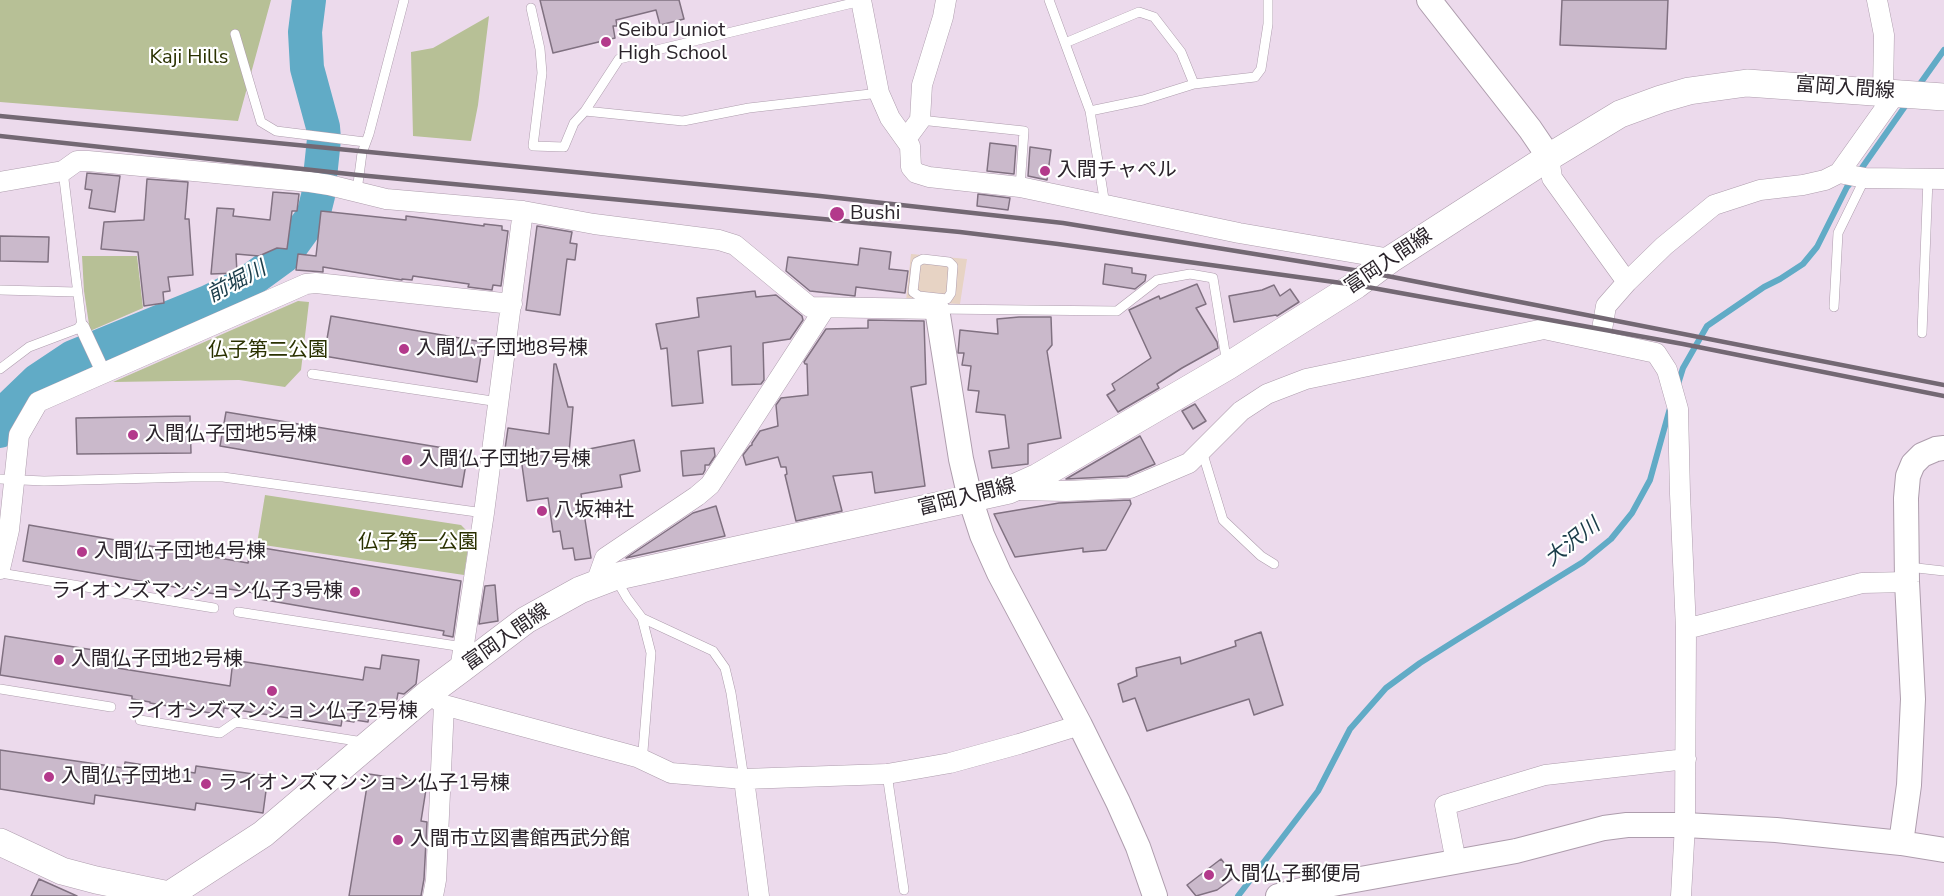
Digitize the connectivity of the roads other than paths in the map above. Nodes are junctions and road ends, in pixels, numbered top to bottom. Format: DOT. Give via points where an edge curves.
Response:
graph roads {
  1 [pos="404,0"];
  2 [pos="946,0"];
  3 [pos="1049,0"];
  4 [pos="1268,0"];
  5 [pos="1429,0"];
  6 [pos="1877,0"];
  7 [pos="861,1"];
  8 [pos="531,8"];
  9 [pos="235,34"];
  10 [pos="1065,43"];
  11 [pos="1194,84"];
  12 [pos="879,93"];
  13 [pos="1910,95"];
  14 [pos="585,111"];
  15 [pos="1090,111"];
  16 [pos="921,120"];
  17 [pos="906,139"];
  18 [pos="365,142"];
  19 [pos="1549,157"];
  20 [pos="63,171"];
  21 [pos="1840,173"];
  22 [pos="1865,178"];
  23 [pos="1936,179"];
  24 [pos="0,182"];
  25 [pos="1020,187"];
  26 [pos="357,192"];
  27 [pos="1105,205"];
  28 [pos="523,211"];
  29 [pos="1391,259"];
  30 [pos="1626,282"];
  31 [pos="0,290"];
  32 [pos="76,292"];
  33 [pos="512,304"];
  34 [pos="938,304"];
  35 [pos="825,308"];
  36 [pos="1834,308"];
  37 [pos="82,327"];
  38 [pos="1922,333"];
  39 [pos="1600,341"];
  40 [pos="1228,366"];
  41 [pos="0,369"];
  42 [pos="103,372"];
  43 [pos="312,375"];
  44 [pos="499,402"];
  45 [pos="1944,448"];
  46 [pos="1202,451"];
  47 [pos="7,479"];
  48 [pos="1009,490"];
  49 [pos="970,498"];
  50 [pos="484,513"];
  51 [pos="1274,564"];
  52 [pos="0,571"];
  53 [pos="1944,571"];
  54 [pos="1907,575"];
  55 [pos="605,580"];
  56 [pos="214,608"];
  57 [pos="238,612"];
  58 [pos="642,618"];
  59 [pos="1686,629"];
  60 [pos="461,658"];
  61 [pos="0,689"];
  62 [pos="437,699"];
  63 [pos="111,707"];
  64 [pos="140,720"];
  65 [pos="1080,725"];
  66 [pos="371,743"];
  67 [pos="637,757"];
  68 [pos="1686,759"];
  69 [pos="887,774"];
  70 [pos="744,779"];
  71 [pos="1685,825"];
  72 [pos="1901,843"];
  73 [pos="1,846"];
  74 [pos="1944,850"];
  75 [pos="1456,862"];
  76 [pos="96,888"];
  77 [pos="1346,889"];
  78 [pos="904,890"];
  79 [pos="173,895"];
  80 [pos="433,896"];
  81 [pos="759,896"];
  82 [pos="1155,896"];
  83 [pos="1278,896"];
  84 [pos="1681,896"];
  1 -- 18 [label="lane"];
  2 -- 16 [label="street" via="922,85"];
  3 -- 10 [label="lane"];
  4 -- 11 [label="lane" via="1269,24 1261,69 1255,77"];
  5 -- 19 [label="street"];
  6 -- 13 [label="street" via="1884,35"];
  7 -- 12 [label="street"];
  7 -- 14 [label="lane" via="619,59"];
  8 -- 14 [label="lane" via="542,73 533,146 564,147 574,123"];
  9 -- 18 [label="lane" via="261,122 276,130"];
  10 -- 11 [label="lane" via="1139,12 1154,16 1181,51"];
  10 -- 15 [label="lane"];
  11 -- 15 [label="lane"];
  12 -- 14 [label="lane" via="749,108 683,121"];
  12 -- 17 [label="street" via="890,118"];
  13 -- 19 [label="main road, 富岡入間線" via="1747,83 1689,92 1620,114"];
  13 -- 21 [label="street"];
  15 -- 27 [label="lane"];
  16 -- 17 [label="street"];
  16 -- 25 [label="lane" via="1024,131"];
  17 -- 25 [label="street" via="911,167 916,173"];
  18 -- 26 [label="lane"];
  19 -- 29 [label="main road, 富岡入間線"];
  19 -- 30 [label="street" via="1552,178"];
  20 -- 24 [label="street"];
  20 -- 26 [label="street" via="77,161 88,161 320,184"];
  20 -- 32 [label="lane"];
  21 -- 22 [label="street"];
  21 -- 30 [label="street" via="1803,185 1760,190 1714,206"];
  22 -- 23 [label="street"];
  22 -- 36 [label="lane" via="1838,233"];
  23 -- 38 [label="lane"];
  25 -- 27 [label="street"];
  26 -- 28 [label="street"];
  27 -- 29 [label="street"];
  28 -- 33 [label="street"];
  28 -- 35 [label="street" via="735,245 810,308"];
  29 -- 40 [label="main road, 富岡入間線"];
  30 -- 39 [label="street" via="1606,306"];
  31 -- 32 [label="lane"];
  32 -- 37 [label="lane"];
  33 -- 42 [label="street" via="306,284"];
  33 -- 44 [label="street"];
  34 -- 34 [label="lane" via="914,292 919,260 949,262 953,266 950,296"];
  34 -- 35 [label="street"];
  34 -- 40 [label="lane" via="1117,312 1157,280 1190,274 1213,278"];
  34 -- 49 [label="street" via="955,429"];
  35 -- 55 [label="street" via="710,484 605,558"];
  37 -- 41 [label="lane" via="29,347"];
  37 -- 42 [label="street"];
  39 -- 46 [label="street" via="1544,329 1306,379 1267,394 1241,411"];
  39 -- 59 [label="street" via="1656,353 1667,370 1678,409"];
  40 -- 48 [label="main road, 富岡入間線"];
  42 -- 47 [label="street" via="38,402 19,435"];
  43 -- 44 [label="lane"];
  44 -- 50 [label="street"];
  45 -- 54 [label="street" via="1922,455 1908,477"];
  46 -- 48 [label="street" via="1189,464 1130,488"];
  46 -- 51 [label="lane" via="1223,520"];
  47 -- 50 [label="lane" via="223,477"];
  47 -- 52 [label="street" via="9,530"];
  48 -- 49 [label="main road, 富岡入間線"];
  49 -- 55 [label="main road, 富岡入間線"];
  49 -- 65 [label="street" via="999,573"];
  50 -- 60 [label="street"];
  52 -- 56 [label="lane"];
  53 -- 54 [label="lane"];
  54 -- 59 [label="street"];
  54 -- 72 [label="street" via="1913,699 1909,785"];
  55 -- 58 [label="lane" via="627,598"];
  55 -- 60 [label="main road, 富岡入間線" via="580,590"];
  57 -- 60 [label="lane"];
  58 -- 67 [label="lane" via="651,653 643,751"];
  58 -- 70 [label="lane" via="713,651 725,668"];
  59 -- 68 [label="street"];
  60 -- 62 [label="main road, 富岡入間線"];
  61 -- 63 [label="lane"];
  62 -- 66 [label="main road, 富岡入間線"];
  62 -- 67 [label="street"];
  62 -- 80 [label="street"];
  64 -- 66 [label="lane" via="220,733 236,722"];
  65 -- 69 [label="street" via="950,763"];
  65 -- 82 [label="street" via="1119,802"];
  66 -- 79 [label="main road, 富岡入間線" via="263,834"];
  67 -- 70 [label="street" via="671,773"];
  68 -- 71 [label="street"];
  68 -- 75 [label="street" via="1545,775 1445,805"];
  69 -- 70 [label="street"];
  69 -- 78 [label="lane"];
  70 -- 81 [label="street"];
  71 -- 72 [label="street"];
  71 -- 75 [label="street" via="1604,828"];
  71 -- 84 [label="street"];
  72 -- 74 [label="street"];
  73 -- 76 [label="main road, 富岡入間線"];
  75 -- 77 [label="street"];
  76 -- 79 [label="main road, 富岡入間線"];
  77 -- 83 [label="street"];
}
